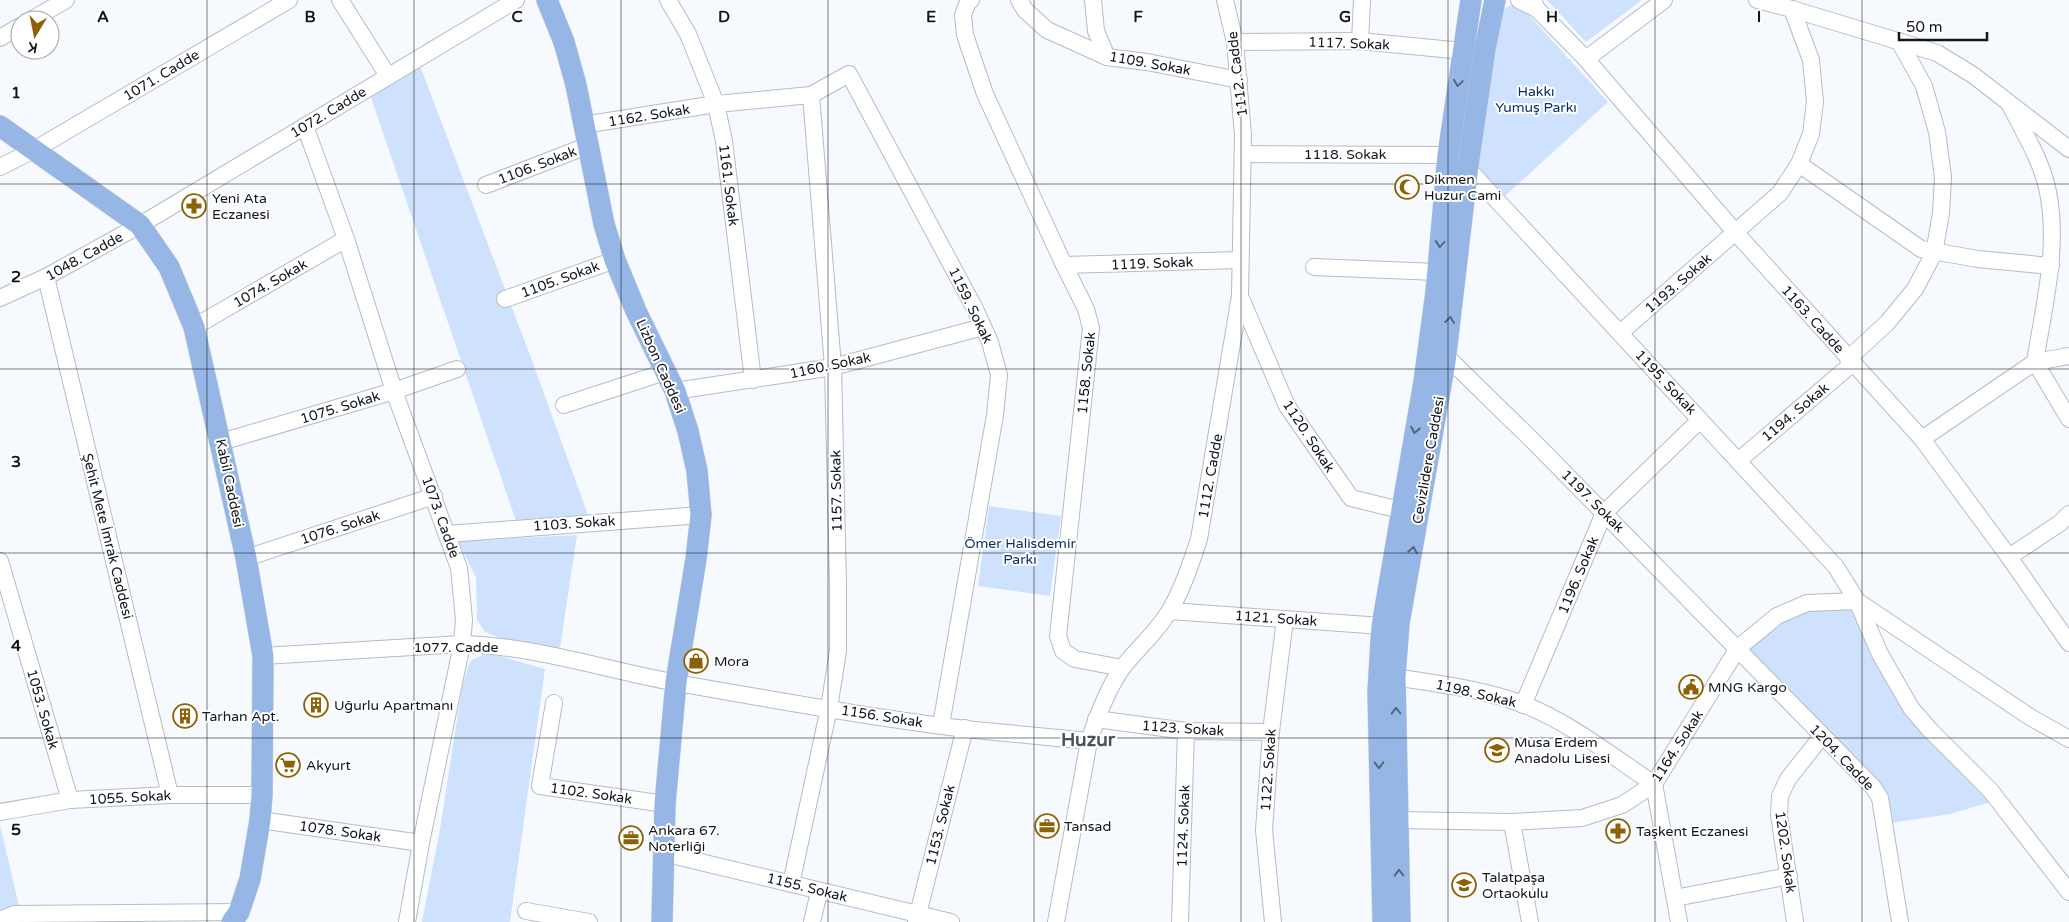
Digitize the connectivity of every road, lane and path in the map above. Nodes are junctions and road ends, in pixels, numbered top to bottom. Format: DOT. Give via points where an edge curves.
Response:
graph roads {
  1 [pos="66,0"];
  2 [pos="289,0"];
  3 [pos="340,0"];
  4 [pos="516,0"];
  5 [pos="547,0"];
  6 [pos="668,0"];
  7 [pos="971,0"];
  8 [pos="1019,0"];
  9 [pos="1093,0"];
  10 [pos="1225,0"];
  11 [pos="1362,0"];
  12 [pos="1471,0"];
  13 [pos="1495,0"];
  14 [pos="1519,0"];
  15 [pos="1664,0"];
  16 [pos="1757,0"];
  17 [pos="1535,5"];
  18 [pos="1792,9"];
  19 [pos="48,10"];
  20 [pos="1360,41"];
  21 [pos="1899,41"];
  22 [pos="1235,42"];
  23 [pos="1463,51"];
  24 [pos="1107,57"];
  25 [pos="1586,59"];
  26 [pos="388,76"];
  27 [pos="1239,80"];
  28 [pos="811,95"];
  29 [pos="2008,100"];
  30 [pos="716,104"];
  31 [pos="583,125"];
  32 [pos="0,126"];
  33 [pos="305,126"];
  34 [pos="587,146"];
  35 [pos="2069,149"];
  36 [pos="34,150"];
  37 [pos="1243,154"];
  38 [pos="1448,155"];
  39 [pos="1799,164"];
  40 [pos="0,167"];
  41 [pos="1468,169"];
  42 [pos="486,184"];
  43 [pos="140,225"];
  44 [pos="1736,233"];
  45 [pos="346,238"];
  46 [pos="1934,253"];
  47 [pos="615,260"];
  48 [pos="1240,260"];
  49 [pos="1064,266"];
  50 [pos="2051,266"];
  51 [pos="1314,267"];
  52 [pos="1438,272"];
  53 [pos="46,277"];
  54 [pos="1240,296"];
  55 [pos="0,298"];
  56 [pos="505,299"];
  57 [pos="194,327"];
  58 [pos="983,327"];
  59 [pos="1620,333"];
  60 [pos="1430,341"];
  61 [pos="1446,356"];
  62 [pos="2069,356"];
  63 [pos="1850,361"];
  64 [pos="2035,362"];
  65 [pos="833,367"];
  66 [pos="457,369"];
  67 [pos="665,372"];
  68 [pos="753,380"];
  69 [pos="394,391"];
  70 [pos="675,391"];
  71 [pos="564,404"];
  72 [pos="2069,419"];
  73 [pos="1700,420"];
  74 [pos="1922,439"];
  75 [pos="222,442"];
  76 [pos="1738,460"];
  77 [pos="434,496"];
  78 [pos="1400,510"];
  79 [pos="1604,513"];
  80 [pos="2069,514"];
  81 [pos="700,515"];
  82 [pos="448,534"];
  83 [pos="2009,557"];
  84 [pos="246,558"];
  85 [pos="0,561"];
  86 [pos="1857,601"];
  87 [pos="1170,611"];
  88 [pos="1285,619"];
  89 [pos="1382,626"];
  90 [pos="2069,643"];
  91 [pos="462,644"];
  92 [pos="1738,648"];
  93 [pos="263,656"];
  94 [pos="1122,668"];
  95 [pos="1395,677"];
  96 [pos="676,682"];
  97 [pos="554,703"];
  98 [pos="1523,704"];
  99 [pos="829,708"];
  100 [pos="1096,719"];
  101 [pos="941,725"];
  102 [pos="965,728"];
  103 [pos="1186,731"];
  104 [pos="1271,732"];
  105 [pos="1822,736"];
  106 [pos="2069,739"];
  107 [pos="1089,741"];
  108 [pos="1654,784"];
  109 [pos="170,794"];
  110 [pos="262,795"];
  111 [pos="70,800"];
  112 [pos="665,804"];
  113 [pos="0,812"];
  114 [pos="260,820"];
  115 [pos="1398,820"];
  116 [pos="1512,822"];
  117 [pos="421,843"];
  118 [pos="663,853"];
  119 [pos="1789,876"];
  120 [pos="791,884"];
  121 [pos="819,892"];
  122 [pos="2069,892"];
  123 [pos="1675,898"];
  124 [pos="526,911"];
  125 [pos="236,917"];
  126 [pos="917,918"];
  127 [pos="0,920"];
  128 [pos="407,922"];
  129 [pos="589,922"];
  130 [pos="662,922"];
  131 [pos="812,922"];
  132 [pos="951,922"];
  133 [pos="1056,922"];
  134 [pos="1180,922"];
  135 [pos="1273,922"];
  136 [pos="1383,922"];
  137 [pos="1400,922"];
  138 [pos="1530,922"];
  139 [pos="1679,922"];
  140 [pos="1795,922"];
  141 [pos="1900,922"];
  1 -- 19 [label="street"];
  2 -- 36 [label="street, 1071. Cadde"];
  3 -- 26 [label="street"];
  4 -- 26 [label="street, 1072. Cadde"];
  5 -- 31 [label="main road, Lizbon Caddesi" via="564,42"];
  6 -- 30 [label="street, 1161. Sokak" via="688,34"];
  7 -- 49 [label="street, 1158. Sokak" via="963,15 965,35 985,94"];
  8 -- 24 [label="street, 1109. Sokak" via="1047,30"];
  9 -- 24 [label="street" via="1096,31"];
  10 -- 22 [label="street, 1112. Cadde"];
  11 -- 20 [label="street"];
  12 -- 23 [label="main road, Cevizlidere Caddesi"];
  13 -- 41 [label="main road, Cevizlidere Caddesi"];
  14 -- 17 [label="street, 1163. Cadde"];
  15 -- 25 [label="street"];
  16 -- 18 [label="street"];
  17 -- 25 [label="street, 1163. Cadde"];
  18 -- 21 [label="street"];
  18 -- 39 [label="street, 1193. Sokak" via="1811,60 1815,102 1811,134"];
  20 -- 22 [label="street, 1117. Sokak"];
  20 -- 23 [label="street, 1117. Sokak"];
  21 -- 29 [label="street" via="1937,53"];
  21 -- 46 [label="street, 1194. Sokak" via="1924,86 1937,132 1943,177"];
  22 -- 27 [label="street, 1112. Cadde"];
  23 -- 38 [label="main road, Cevizlidere Caddesi, one-way"];
  24 -- 27 [label="street, 1109. Sokak"];
  25 -- 44 [label="street, 1163. Cadde"];
  26 -- 33 [label="street, 1072. Cadde"];
  27 -- 37 [label="street, 1112. Cadde"];
  28 -- 30 [label="street, 1159. Sokak"];
  28 -- 58 [label="street, 1159. Sokak" via="849,74"];
  28 -- 65 [label="street, 1157. Sokak"];
  29 -- 35 [label="street"];
  29 -- 50 [label="street" via="2033,150 2047,190 2052,226"];
  30 -- 31 [label="street, 1162. Sokak"];
  30 -- 68 [label="street, 1161. Sokak" via="724,142"];
  31 -- 34 [label="main road, Lizbon Caddesi"];
  32 -- 36 [label="main road, Kabil Caddesi"];
  33 -- 43 [label="street, 1072. Cadde"];
  33 -- 45 [label="street, 1073. Cadde"];
  34 -- 42 [label="street, 1106. Sokak"];
  34 -- 47 [label="main road, Lizbon Caddesi"];
  36 -- 40 [label="street, 1071. Cadde"];
  36 -- 43 [label="main road, Kabil Caddesi"];
  37 -- 38 [label="street, 1118. Sokak"];
  37 -- 48 [label="street, 1112. Cadde"];
  38 -- 52 [label="main road, Cevizlidere Caddesi, one-way"];
  39 -- 44 [label="street, 1193. Sokak" via="1780,193"];
  39 -- 46 [label="street" via="1921,249"];
  41 -- 59 [label="street, 1195. Sokak"];
  61 -- 41 [label="main road, Cevizlidere Caddesi, one-way"];
  43 -- 53 [label="street, 1048. Cadde"];
  43 -- 57 [label="main road, Kabil Caddesi" via="169,268"];
  44 -- 59 [label="street, 1193. Sokak"];
  44 -- 63 [label="street, 1163. Cadde"];
  45 -- 57 [label="street, 1074. Sokak"];
  45 -- 69 [label="street, 1073. Cadde"];
  46 -- 50 [label="street"];
  46 -- 63 [label="street, 1194. Sokak" via="1915,288"];
  47 -- 56 [label="street, 1105. Sokak"];
  47 -- 67 [label="main road, Lizbon Caddesi"];
  48 -- 49 [label="street, 1119. Sokak"];
  48 -- 54 [label="street, 1112. Cadde"];
  49 -- 94 [label="street, 1158. Sokak" via="1086,310 1091,328 1058,636 1063,651 1075,659"];
  50 -- 64 [label="street"];
  51 -- 52 [label="street"];
  52 -- 60 [label="main road, Cevizlidere Caddesi"];
  53 -- 55 [label="street, 1048. Cadde"];
  53 -- 109 [label="street, Şehit Mete İmrak Caddesi"];
  54 -- 78 [label="street, 1120. Sokak" via="1287,406 1351,498"];
  54 -- 87 [label="street, 1112. Cadde" via="1199,539 1187,577"];
  57 -- 75 [label="main road, Kabil Caddesi"];
  58 -- 65 [label="street, 1160. Sokak"];
  58 -- 101 [label="street, 1159. Sokak" via="999,375 996,415"];
  59 -- 73 [label="street, 1195. Sokak"];
  60 -- 61 [label="main road"];
  60 -- 78 [label="main road, Cevizlidere Caddesi, one-way"];
  61 -- 79 [label="street, 1197. Sokak"];
  95 -- 61 [label="main road, Cevizlidere Caddesi, one-way" via="1399,623"];
  62 -- 64 [label="street"];
  63 -- 74 [label="street, 1163. Cadde"];
  63 -- 76 [label="street, 1194. Sokak"];
  64 -- 72 [label="street"];
  64 -- 74 [label="street"];
  65 -- 68 [label="street, 1160. Sokak"];
  65 -- 99 [label="street, 1157. Sokak" via="838,642"];
  66 -- 69 [label="street, 1075. Sokak"];
  67 -- 70 [label="main road, Lizbon Caddesi"];
  67 -- 71 [label="street"];
  68 -- 70 [label="street, 1160. Sokak"];
  69 -- 75 [label="street, 1075. Sokak"];
  69 -- 77 [label="street, 1073. Cadde"];
  70 -- 81 [label="main road, Lizbon Caddesi" via="697,471"];
  73 -- 76 [label="street, 1195. Sokak"];
  73 -- 79 [label="street, 1196. Sokak"];
  74 -- 83 [label="street, 1163. Cadde"];
  75 -- 84 [label="main road, Kabil Caddesi"];
  76 -- 86 [label="street, 1195. Sokak" via="1836,566"];
  77 -- 82 [label="street, 1073. Cadde"];
  77 -- 84 [label="street, 1076. Sokak"];
  78 -- 89 [label="main road, Cevizlidere Caddesi"];
  79 -- 92 [label="street, 1197. Sokak"];
  79 -- 98 [label="street, 1196. Sokak"];
  80 -- 83 [label="street"];
  81 -- 82 [label="street, 1103. Sokak"];
  81 -- 96 [label="main road, Lizbon Caddesi"];
  82 -- 91 [label="street, 1073. Cadde" via="462,592"];
  83 -- 90 [label="street, 1163. Cadde"];
  84 -- 93 [label="main road, Kabil Caddesi"];
  85 -- 111 [label="street, 1053. Sokak"];
  86 -- 92 [label="street, 1164. Sokak" via="1807,603 1778,616"];
  86 -- 106 [label="street" via="2030,717"];
  86 -- 122 [label="street, 1195. Sokak" via="1880,654 1910,708 1990,790"];
  87 -- 88 [label="street, 1121. Sokak"];
  87 -- 94 [label="street, 1112. Cadde"];
  88 -- 89 [label="street, 1121. Sokak"];
  88 -- 104 [label="street, 1122. Sokak"];
  89 -- 136 [label="main road, Cevizlidere Caddesi, one-way" via="1378,691"];
  91 -- 93 [label="street, 1077. Cadde"];
  91 -- 96 [label="street, 1077. Cadde" via="520,649"];
  91 -- 117 [label="street, 1073. Cadde"];
  92 -- 105 [label="street, 1204. Cadde"];
  92 -- 108 [label="street, 1164. Sokak"];
  93 -- 110 [label="main road, Kabil Caddesi"];
  94 -- 100 [label="street, 1112. Cadde"];
  95 -- 98 [label="street, 1198. Sokak"];
  115 -- 95 [label="main road, Cevizlidere Caddesi, one-way"];
  96 -- 99 [label="street, 1156. Sokak"];
  96 -- 112 [label="main road, Lizbon Caddesi"];
  97 -- 112 [label="street, 1102. Sokak" via="540,786"];
  98 -- 108 [label="street, 1198. Sokak" via="1568,726"];
  99 -- 101 [label="street, 1156. Sokak"];
  99 -- 120 [label="street, 1157. Sokak"];
  100 -- 103 [label="street, 1123. Sokak"];
  100 -- 107 [label="street, 1112. Cadde"];
  101 -- 102 [label="street, 1156. Sokak"];
  102 -- 107 [label="street, 1156. Sokak"];
  102 -- 126 [label="street, 1153. Sokak"];
  103 -- 104 [label="street, 1123. Sokak"];
  103 -- 134 [label="street, 1124. Sokak"];
  104 -- 135 [label="street, 1122. Sokak" via="1264,830"];
  105 -- 119 [label="street, 1202. Sokak" via="1788,779 1780,796 1779,815"];
  105 -- 141 [label="street, 1204. Cadde" via="1880,798"];
  107 -- 133 [label="street, 1112. Cadde"];
  108 -- 116 [label="street, 1164. Sokak" via="1622,805 1582,818"];
  108 -- 123 [label="street"];
  109 -- 110 [label="street, 1055. Sokak"];
  109 -- 111 [label="street, 1055. Sokak"];
  110 -- 114 [label="main road, Kabil Caddesi"];
  111 -- 113 [label="street, 1055. Sokak"];
  112 -- 118 [label="main road, Lizbon Caddesi"];
  114 -- 117 [label="street, 1078. Sokak"];
  114 -- 125 [label="main road, Kabil Caddesi" via="250,879"];
  115 -- 116 [label="street, 1164. Sokak"];
  137 -- 115 [label="main road, Cevizlidere Caddesi, one-way"];
  116 -- 138 [label="street"];
  117 -- 128 [label="street, 1073. Cadde"];
  118 -- 120 [label="street, 1155. Sokak"];
  118 -- 130 [label="main road, Lizbon Caddesi"];
  119 -- 123 [label="street"];
  119 -- 140 [label="street, 1202. Sokak"];
  120 -- 121 [label="street, 1155. Sokak"];
  121 -- 126 [label="street, 1155. Sokak"];
  121 -- 131 [label="street"];
  123 -- 139 [label="street"];
  124 -- 129 [label="street"];
  125 -- 127 [label="street" via="14,914"];
  126 -- 132 [label="street, 1155. Sokak"];
}
